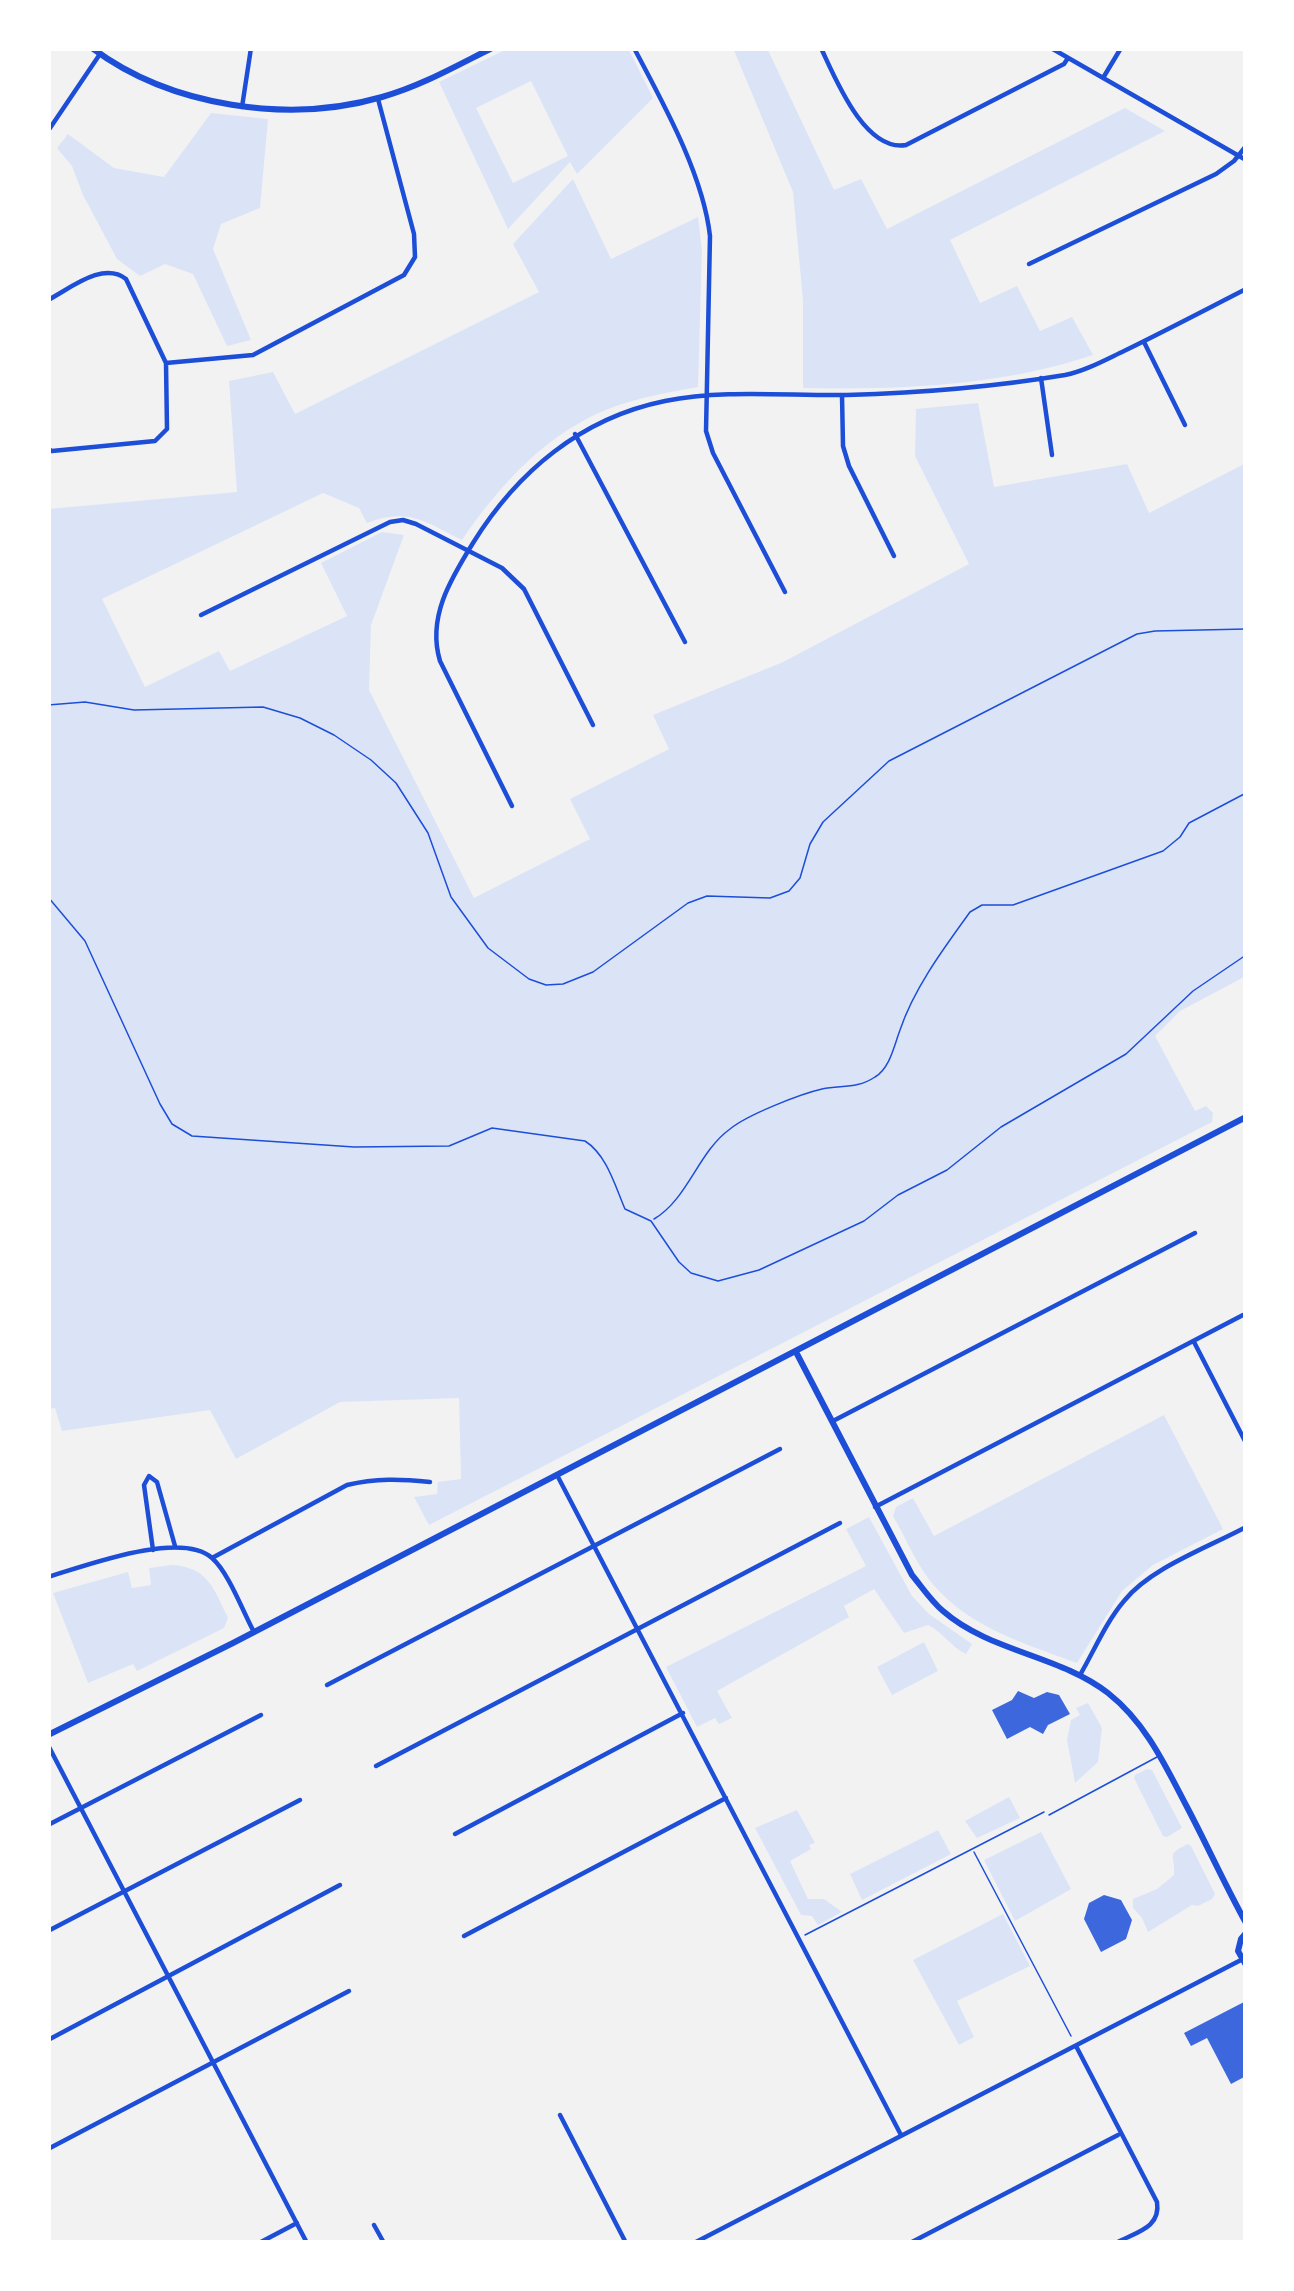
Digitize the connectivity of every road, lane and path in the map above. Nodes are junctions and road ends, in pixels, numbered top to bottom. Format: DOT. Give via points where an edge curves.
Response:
graph roads {
  1 [pos="92,48"];
  2 [pos="251,48"];
  3 [pos="492,48"];
  4 [pos="634,48"];
  5 [pos="821,48"];
  6 [pos="1051,48"];
  7 [pos="1121,48"];
  8 [pos="100,54"];
  9 [pos="1068,58"];
  10 [pos="1103,78"];
  11 [pos="378,99"];
  12 [pos="242,107"];
  13 [pos="50,125"];
  14 [pos="1246,146"];
  15 [pos="1238,155"];
  16 [pos="1246,160"];
  17 [pos="1029,264"];
  18 [pos="1246,289"];
  19 [pos="48,300"];
  20 [pos="1144,342"];
  21 [pos="166,363"];
  22 [pos="1040,378"];
  23 [pos="842,395"];
  24 [pos="708,396"];
  25 [pos="1185,425"];
  26 [pos="575,434"];
  27 [pos="48,449"];
  28 [pos="1052,454"];
  29 [pos="468,551"];
  30 [pos="895,556"];
  31 [pos="784,592"];
  32 [pos="202,615"];
  33 [pos="1246,629"];
  34 [pos="686,642"];
  35 [pos="48,705"];
  36 [pos="592,725"];
  37 [pos="1246,793"];
  38 [pos="512,806"];
  39 [pos="48,897"];
  40 [pos="1246,955"];
  41 [pos="1246,1117"];
  42 [pos="651,1221"];
  43 [pos="1195,1233"];
  44 [pos="1243,1315"];
  45 [pos="1193,1341"];
  46 [pos="796,1352"];
  47 [pos="833,1420"];
  48 [pos="1246,1443"];
  49 [pos="779,1450"];
  50 [pos="557,1474"];
  51 [pos="430,1482"];
  52 [pos="875,1507"];
  53 [pos="840,1523"];
  54 [pos="1246,1527"];
  55 [pos="593,1544"];
  56 [pos="175,1546"];
  57 [pos="153,1550"];
  58 [pos="212,1558"];
  59 [pos="48,1577"];
  60 [pos="637,1629"];
  61 [pos="254,1632"];
  62 [pos="1080,1675"];
  63 [pos="327,1685"];
  64 [pos="682,1713"];
  65 [pos="261,1715"];
  66 [pos="48,1735"];
  67 [pos="48,1745"];
  68 [pos="1160,1755"];
  69 [pos="376,1766"];
  70 [pos="726,1798"];
  71 [pos="300,1800"];
  72 [pos="80,1808"];
  73 [pos="1043,1813"];
  74 [pos="1048,1815"];
  75 [pos="48,1825"];
  76 [pos="455,1834"];
  77 [pos="972,1849"];
  78 [pos="340,1886"];
  79 [pos="124,1892"];
  80 [pos="1246,1923"];
  81 [pos="48,1931"];
  82 [pos="1246,1933"];
  83 [pos="464,1936"];
  84 [pos="798,1937"];
  85 [pos="1244,1963"];
  86 [pos="167,1976"];
  87 [pos="349,1991"];
  88 [pos="48,2040"];
  89 [pos="1074,2042"];
  90 [pos="213,2060"];
  91 [pos="560,2115"];
  92 [pos="1120,2134"];
  93 [pos="901,2135"];
  94 [pos="48,2149"];
  95 [pos="297,2223"];
  96 [pos="374,2225"];
  97 [pos="259,2243"];
  98 [pos="307,2243"];
  99 [pos="383,2243"];
  100 [pos="626,2243"];
  101 [pos="694,2243"];
  102 [pos="910,2243"];
  103 [pos="1116,2243"];
  1 -- 8 [label="street"];
  2 -- 12 [label="street"];
  3 -- 11 [label="street"];
  4 -- 24 [label="street" via="707,208"];
  5 -- 9 [label="street" via="854,112 894,147"];
  6 -- 9 [label="street"];
  7 -- 10 [label="street"];
  8 -- 12 [label="street" via="165,86"];
  8 -- 13 [label="street"];
  9 -- 10 [label="street"];
  10 -- 15 [label="street"];
  11 -- 12 [label="street" via="292,111"];
  11 -- 21 [label="street" via="414,234 415,257 404,275 254,355"];
  14 -- 15 [label="street"];
  15 -- 16 [label="street"];
  15 -- 17 [label="street" via="1216,174"];
  18 -- 20 [label="street"];
  19 -- 21 [label="street" via="116,272"];
  20 -- 22 [label="street" via="1071,374"];
  20 -- 25 [label="street"];
  21 -- 27 [label="street" via="167,429 155,441"];
  22 -- 23 [label="street"];
  22 -- 28 [label="street"];
  23 -- 24 [label="street"];
  23 -- 30 [label="street" via="849,466"];
  24 -- 26 [label="street" via="664,401"];
  24 -- 31 [label="street" via="713,453"];
  26 -- 29 [label="street" via="511,489"];
  26 -- 34 [label="street"];
  29 -- 32 [label="street" via="416,524 390,522"];
  29 -- 36 [label="street" via="524,589"];
  29 -- 38 [label="street" via="446,589 434,642"];
  33 -- 35 [label="path" via="1137,634 889,761 823,822 789,891 706,896 593,972 546,986 488,948 451,897 428,832 396,783 334,735 263,707"];
  37 -- 42 [label="path" via="1189,824 1163,851 1013,905 970,912 908,1007 880,1075 823,1089 727,1130 668,1211"];
  39 -- 42 [label="path" via="85,941 172,1124 192,1136 354,1147 449,1146 491,1128 570,1138 592,1144 626,1209"];
  40 -- 42 [label="path" via="1126,1054 1000,1127 947,1170 864,1221 759,1270 718,1281 691,1274"];
  41 -- 46 [label="street"];
  43 -- 47 [label="street"];
  44 -- 45 [label="street"];
  45 -- 48 [label="street"];
  45 -- 52 [label="street"];
  46 -- 47 [label="street"];
  46 -- 50 [label="street"];
  47 -- 52 [label="street"];
  49 -- 55 [label="street"];
  50 -- 55 [label="street"];
  50 -- 61 [label="street"];
  51 -- 58 [label="street" via="346,1485"];
  52 -- 62 [label="street" via="912,1575 942,1610 994,1642"];
  53 -- 60 [label="street"];
  54 -- 62 [label="street" via="1136,1588"];
  55 -- 60 [label="street"];
  55 -- 63 [label="street"];
  56 -- 57 [label="street"];
  56 -- 57 [label="street" via="149,1476"];
  56 -- 58 [label="street"];
  57 -- 59 [label="street"];
  58 -- 61 [label="street"];
  60 -- 64 [label="street"];
  60 -- 69 [label="street"];
  61 -- 66 [label="street"];
  62 -- 68 [label="street" via="1130,1712"];
  64 -- 70 [label="street"];
  64 -- 76 [label="street"];
  65 -- 72 [label="street"];
  67 -- 72 [label="street"];
  68 -- 74 [label="lane"];
  68 -- 80 [label="street"];
  70 -- 83 [label="street"];
  70 -- 84 [label="street"];
  71 -- 79 [label="street"];
  72 -- 75 [label="street"];
  72 -- 79 [label="street"];
  73 -- 77 [label="path"];
  77 -- 84 [label="path"];
  77 -- 89 [label="path"];
  78 -- 86 [label="street"];
  79 -- 81 [label="street"];
  79 -- 86 [label="street"];
  82 -- 85 [label="street" via="1239,1945"];
  84 -- 93 [label="street"];
  85 -- 89 [label="street"];
  86 -- 88 [label="street"];
  86 -- 90 [label="street"];
  87 -- 90 [label="street"];
  89 -- 92 [label="street"];
  89 -- 93 [label="street"];
  90 -- 94 [label="street"];
  90 -- 95 [label="street"];
  91 -- 100 [label="street"];
  92 -- 102 [label="street"];
  92 -- 103 [label="street" via="1159,2215"];
  93 -- 101 [label="street"];
  95 -- 97 [label="street"];
  95 -- 98 [label="street"];
  96 -- 99 [label="street"];
}
